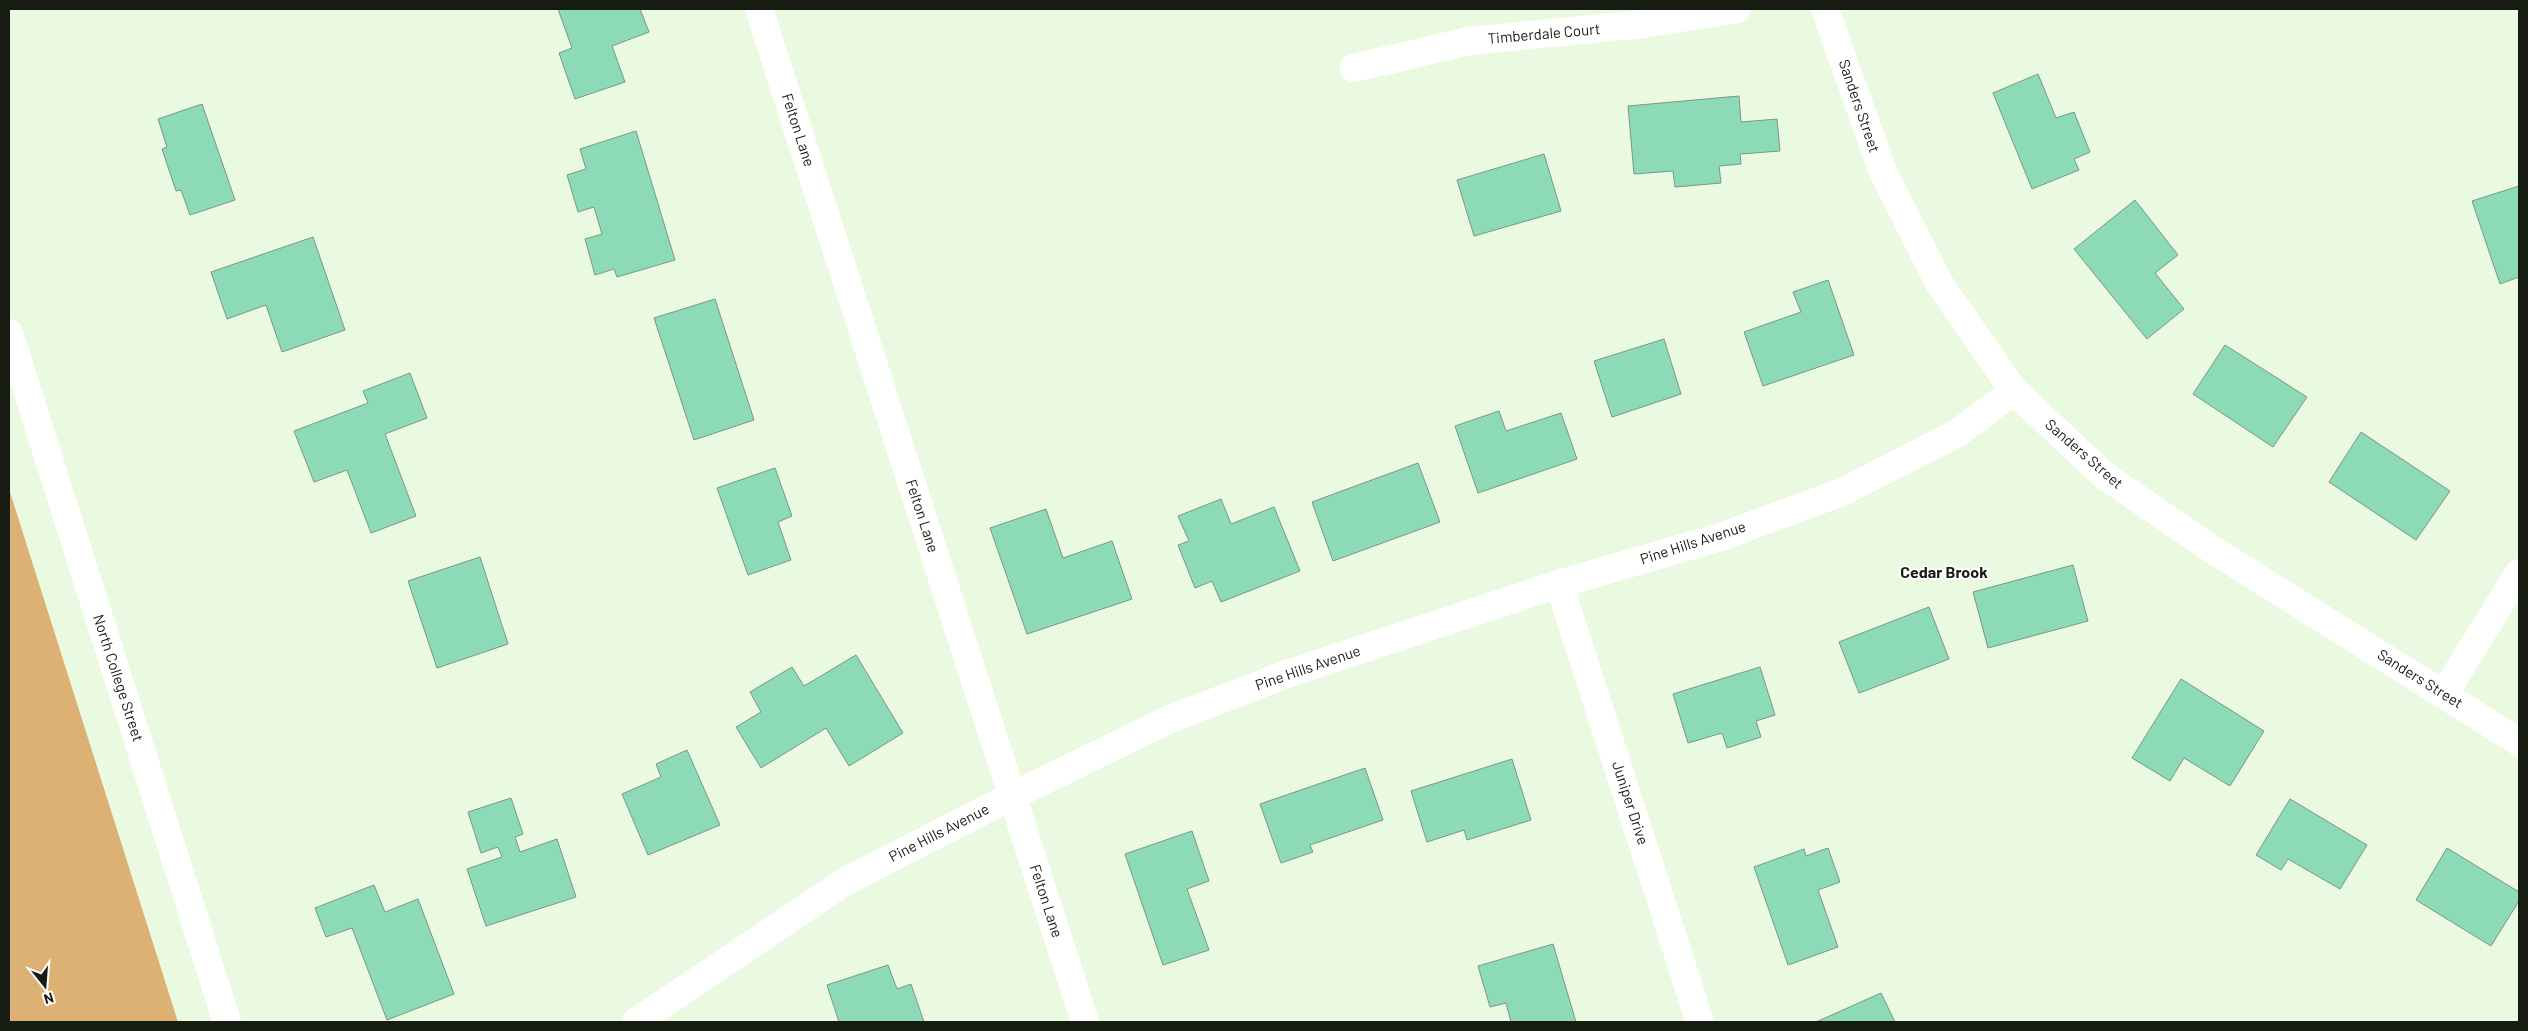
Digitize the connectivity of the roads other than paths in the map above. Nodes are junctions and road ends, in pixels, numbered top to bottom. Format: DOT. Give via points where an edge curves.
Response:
graph roads {
  1 [pos="759,9"];
  2 [pos="1737,9"];
  3 [pos="1825,9"];
  4 [pos="1354,68"];
  5 [pos="9,333"];
  6 [pos="2014,391"];
  7 [pos="2519,573"];
  8 [pos="1559,584"];
  9 [pos="2444,694"];
  10 [pos="2519,742"];
  11 [pos="1012,796"];
  12 [pos="227,1022"];
  13 [pos="636,1022"];
  14 [pos="1085,1022"];
  15 [pos="1700,1022"];
  1 -- 11 [label="street, Felton Lane"];
  2 -- 4 [label="street, Timberdale Court" via="1643,24 1470,41"];
  3 -- 6 [label="street, Sanders Street" via="1883,172 1939,283"];
  5 -- 12 [label="street, North College Street"];
  6 -- 8 [label="street, Pine Hills Avenue" via="1956,434 1842,492 1720,536"];
  6 -- 9 [label="street, Sanders Street" via="2105,476 2213,550"];
  7 -- 9 [label="street"];
  8 -- 11 [label="street, Pine Hills Avenue" via="1284,675 1168,720"];
  8 -- 15 [label="street, Juniper Drive"];
  9 -- 10 [label="street, Sanders Street"];
  11 -- 13 [label="street, Pine Hills Avenue" via="846,881"];
  11 -- 14 [label="street, Felton Lane"];
}
